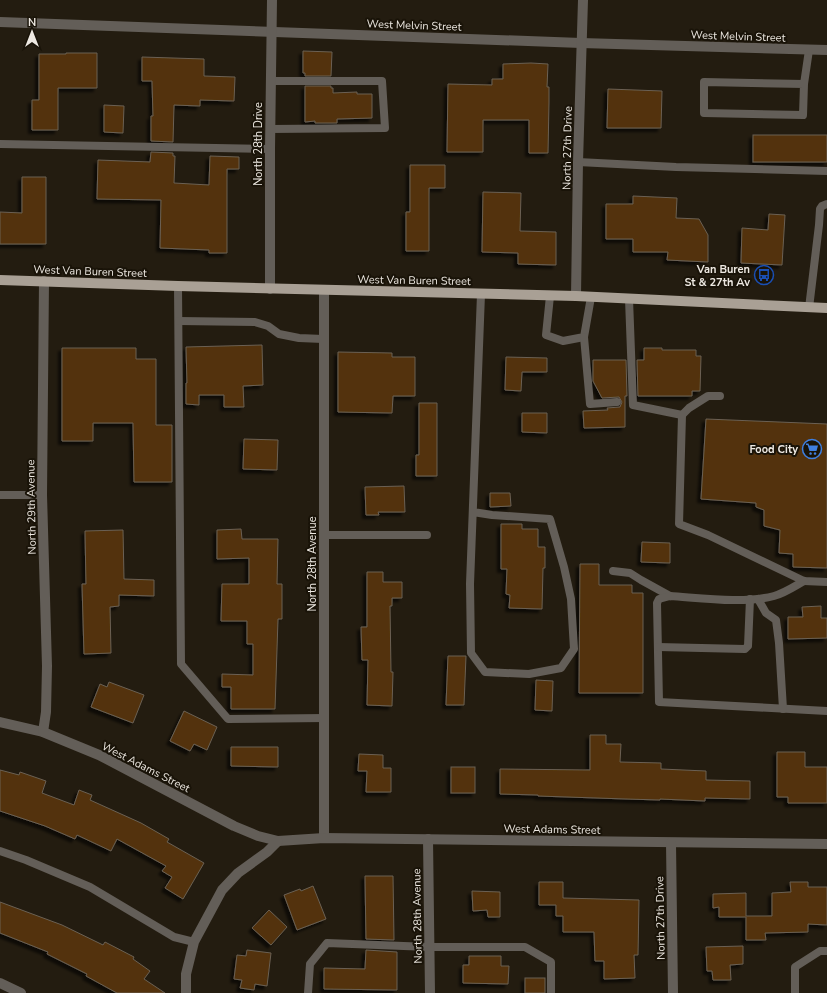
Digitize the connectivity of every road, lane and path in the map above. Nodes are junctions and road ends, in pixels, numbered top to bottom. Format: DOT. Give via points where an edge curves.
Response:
graph roads {
  1 [pos="272,0"];
  2 [pos="583,0"];
  3 [pos="0,22"];
  4 [pos="271,32"];
  5 [pos="582,44"];
  6 [pos="809,50"];
  7 [pos="827,50"];
  8 [pos="271,81"];
  9 [pos="804,84"];
  10 [pos="270,129"];
  11 [pos="0,144"];
  12 [pos="270,149"];
  13 [pos="578,162"];
  14 [pos="827,171"];
  15 [pos="827,204"];
  16 [pos="0,280"];
  17 [pos="44,281"];
  18 [pos="178,286"];
  19 [pos="270,289"];
  20 [pos="324,290"];
  21 [pos="481,294"];
  22 [pos="550,296"];
  23 [pos="576,296"];
  24 [pos="591,297"];
  25 [pos="629,299"];
  26 [pos="809,308"];
  27 [pos="827,308"];
  28 [pos="179,321"];
  29 [pos="584,337"];
  30 [pos="323,338"];
  31 [pos="720,396"];
  32 [pos="617,402"];
  33 [pos="682,415"];
  34 [pos="42,495"];
  35 [pos="0,496"];
  36 [pos="473,512"];
  37 [pos="324,534"];
  38 [pos="427,535"];
  39 [pos="613,571"];
  40 [pos="804,581"];
  41 [pos="827,582"];
  42 [pos="670,596"];
  43 [pos="754,599"];
  44 [pos="658,647"];
  45 [pos="783,708"];
  46 [pos="827,711"];
  47 [pos="325,718"];
  48 [pos="0,722"];
  49 [pos="43,732"];
  50 [pos="324,838"];
  51 [pos="428,840"];
  52 [pos="278,841"];
  53 [pos="671,843"];
  54 [pos="827,844"];
  55 [pos="0,851"];
  56 [pos="194,942"];
  57 [pos="429,947"];
  58 [pos="827,951"];
  59 [pos="0,983"];
  60 [pos="20,993"];
  61 [pos="186,993"];
  62 [pos="308,993"];
  63 [pos="430,993"];
  64 [pos="551,993"];
  65 [pos="673,993"];
  66 [pos="794,993"];
  1 -- 4 [label="street, North 28th Drive"];
  2 -- 5 [label="street, North 27th Drive"];
  3 -- 4 [label="street, West Melvin Street"];
  4 -- 5 [label="street, West Melvin Street"];
  4 -- 8 [label="street, North 28th Drive"];
  5 -- 6 [label="street, West Melvin Street"];
  5 -- 13 [label="street, North 27th Drive"];
  6 -- 7 [label="street, West Melvin Street"];
  6 -- 9 [label="lane"];
  8 -- 10 [label="street, North 28th Drive"];
  8 -- 10 [label="lane" via="382,81 385,128"];
  9 -- 9 [label="lane" via="704,82 704,113 803,115"];
  10 -- 12 [label="street, North 28th Drive"];
  11 -- 12 [label="lane"];
  12 -- 19 [label="street, North 28th Drive"];
  13 -- 14 [label="lane"];
  13 -- 23 [label="street, North 27th Drive"];
  15 -- 26 [label="lane" via="820,209"];
  16 -- 17 [label="main road, West Van Buren Street"];
  17 -- 18 [label="main road, West Van Buren Street"];
  17 -- 34 [label="street, North 29th Avenue"];
  18 -- 19 [label="main road, West Van Buren Street"];
  18 -- 28 [label="lane"];
  19 -- 20 [label="main road, West Van Buren Street"];
  20 -- 21 [label="main road, West Van Buren Street"];
  20 -- 30 [label="street, North 28th Avenue"];
  21 -- 22 [label="main road, West Van Buren Street"];
  21 -- 36 [label="lane"];
  22 -- 23 [label="main road, West Van Buren Street"];
  22 -- 29 [label="lane" via="546,335 563,341"];
  23 -- 24 [label="main road, West Van Buren Street"];
  24 -- 25 [label="main road, West Van Buren Street"];
  24 -- 29 [label="lane"];
  25 -- 26 [label="main road, West Van Buren Street"];
  25 -- 33 [label="lane" via="633,405"];
  26 -- 27 [label="main road, West Van Buren Street"];
  28 -- 30 [label="lane" via="255,322 268,326 279,334 299,338"];
  28 -- 47 [label="lane" via="181,664 228,719"];
  29 -- 32 [label="lane" via="590,404"];
  30 -- 37 [label="street, North 28th Avenue"];
  31 -- 33 [label="lane" via="708,396"];
  33 -- 40 [label="lane" via="679,524 708,535"];
  34 -- 35 [label="lane"];
  34 -- 49 [label="street, North 29th Avenue" via="47,666"];
  36 -- 36 [label="lane" via="470,584 472,653 485,672 529,674 560,668 574,649 571,606 564,567 550,519"];
  37 -- 38 [label="lane"];
  37 -- 47 [label="street, North 28th Avenue"];
  39 -- 42 [label="lane" via="630,573"];
  40 -- 41 [label="lane"];
  40 -- 43 [label="lane" via="775,596"];
  42 -- 43 [label="lane"];
  42 -- 44 [label="lane" via="659,599 657,603"];
  43 -- 44 [label="lane" via="748,646 745,649"];
  43 -- 45 [label="lane" via="776,620"];
  44 -- 45 [label="lane" via="659,702"];
  45 -- 46 [label="lane"];
  47 -- 50 [label="street, North 28th Avenue"];
  48 -- 49 [label="street, West Adams Street"];
  49 -- 52 [label="street, West Adams Street" via="99,756 234,826"];
  50 -- 51 [label="street, West Adams Street"];
  50 -- 52 [label="street, West Adams Street"];
  51 -- 53 [label="street, West Adams Street"];
  51 -- 57 [label="street, North 28th Avenue"];
  52 -- 56 [label="street" via="238,873 222,890"];
  53 -- 54 [label="street, West Adams Street"];
  53 -- 65 [label="street, North 27th Drive"];
  55 -- 56 [label="lane" via="90,888 174,937"];
  56 -- 61 [label="street" via="186,974"];
  57 -- 62 [label="lane" via="328,944 310,964"];
  57 -- 63 [label="street, North 28th Avenue"];
  57 -- 64 [label="lane" via="525,947 551,962"];
  58 -- 66 [label="lane" via="820,951 794,967"];
  59 -- 60 [label="street"];
}
